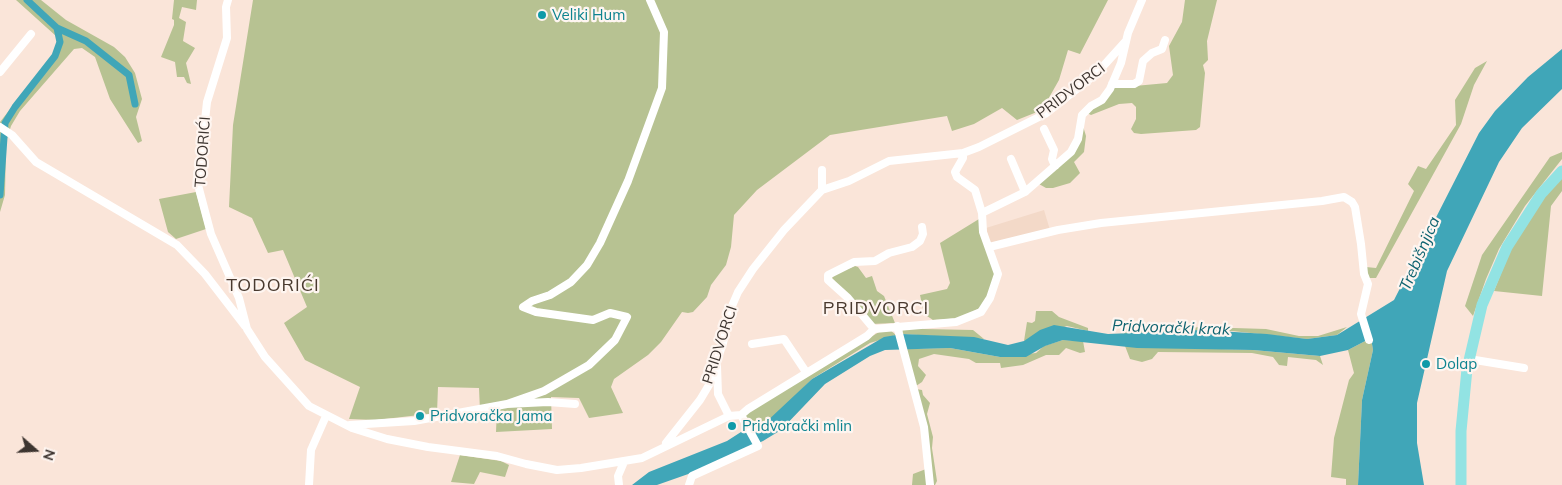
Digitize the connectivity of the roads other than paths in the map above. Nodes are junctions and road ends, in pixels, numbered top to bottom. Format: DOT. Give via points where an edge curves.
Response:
graph roads {
  1 [pos="228,0"];
  2 [pos="650,0"];
  3 [pos="1142,0"];
  4 [pos="31,34"];
  5 [pos="1165,40"];
  6 [pos="1125,42"];
  7 [pos="0,72"];
  8 [pos="1112,84"];
  9 [pos="2,128"];
  10 [pos="1044,129"];
  11 [pos="963,153"];
  12 [pos="1011,159"];
  13 [pos="1055,166"];
  14 [pos="822,170"];
  15 [pos="1562,171"];
  16 [pos="822,190"];
  17 [pos="1025,192"];
  18 [pos="982,213"];
  19 [pos="922,227"];
  20 [pos="988,247"];
  21 [pos="247,329"];
  22 [pos="874,329"];
  23 [pos="898,330"];
  24 [pos="1369,340"];
  25 [pos="752,344"];
  26 [pos="1469,359"];
  27 [pos="717,364"];
  28 [pos="1524,368"];
  29 [pos="806,372"];
  30 [pos="507,404"];
  31 [pos="575,404"];
  32 [pos="741,415"];
  33 [pos="326,416"];
  34 [pos="729,416"];
  35 [pos="346,425"];
  36 [pos="664,447"];
  37 [pos="624,462"];
  38 [pos="309,485"];
  39 [pos="619,485"];
  40 [pos="689,485"];
  41 [pos="930,485"];
  42 [pos="1462,485"];
  1 -- 21 [label="street, TODORIĆI" via="227,38 206,102 198,185 211,234 239,298"];
  2 -- 30 [label="street" via="664,32 662,88 628,181 587,265 571,282 523,307 536,312 593,320 610,313 627,317 615,340 589,365 544,391"];
  3 -- 6 [label="street, PRIDVORCI"];
  4 -- 7 [label="street"];
  5 -- 8 [label="street" via="1162,49 1144,61 1139,81"];
  6 -- 8 [label="street, PRIDVORCI"];
  6 -- 11 [label="street, PRIDVORCI" via="1097,74 1045,114"];
  8 -- 13 [label="street, PRIDVORCI" via="1107,94 1082,115 1075,147"];
  9 -- 21 [label="street, TODORIĆI" via="36,162 177,245 205,274"];
  10 -- 13 [label="street" via="1054,150 1052,159"];
  11 -- 16 [label="street, PRIDVORCI" via="889,160 849,181"];
  11 -- 18 [label="street" via="956,177 975,190"];
  12 -- 17 [label="street"];
  13 -- 17 [label="street, PRIDVORCI"];
  14 -- 16 [label="street"];
  15 -- 26 [label="main road" via="1540,194 1507,247 1482,305"];
  16 -- 27 [label="street, PRIDVORCI" via="784,230 738,292"];
  17 -- 18 [label="street, PRIDVORCI"];
  18 -- 20 [label="street"];
  19 -- 22 [label="street" via="920,241 912,246 875,261 854,262 828,276 828,280"];
  20 -- 23 [label="street" via="998,274 981,312 956,322"];
  20 -- 24 [label="street" via="1101,223 1344,197 1355,207 1368,284 1361,314"];
  21 -- 33 [label="street, TODORIĆI" via="265,357 292,388 309,406"];
  22 -- 23 [label="street"];
  22 -- 29 [label="street" via="849,348"];
  23 -- 41 [label="street" via="924,427"];
  25 -- 29 [label="street, PRIDVORCI" via="784,339"];
  26 -- 28 [label="street"];
  26 -- 42 [label="main road" via="1461,431"];
  27 -- 34 [label="street" via="718,394"];
  27 -- 36 [label="street, PRIDVORCI" via="700,400"];
  29 -- 32 [label="street"];
  30 -- 31 [label="street"];
  30 -- 35 [label="street" via="414,421"];
  32 -- 34 [label="street, PRIDVORCI"];
  32 -- 40 [label="street" via="758,446 692,476"];
  33 -- 35 [label="street, PRIDVORCI"];
  33 -- 38 [label="street" via="311,450"];
  34 -- 36 [label="street, PRIDVORCI"];
  35 -- 37 [label="street, PRIDVORCI" via="387,439 497,456 557,470"];
  36 -- 37 [label="street, PRIDVORCI" via="642,458"];
  37 -- 39 [label="street" via="618,476"];
}
